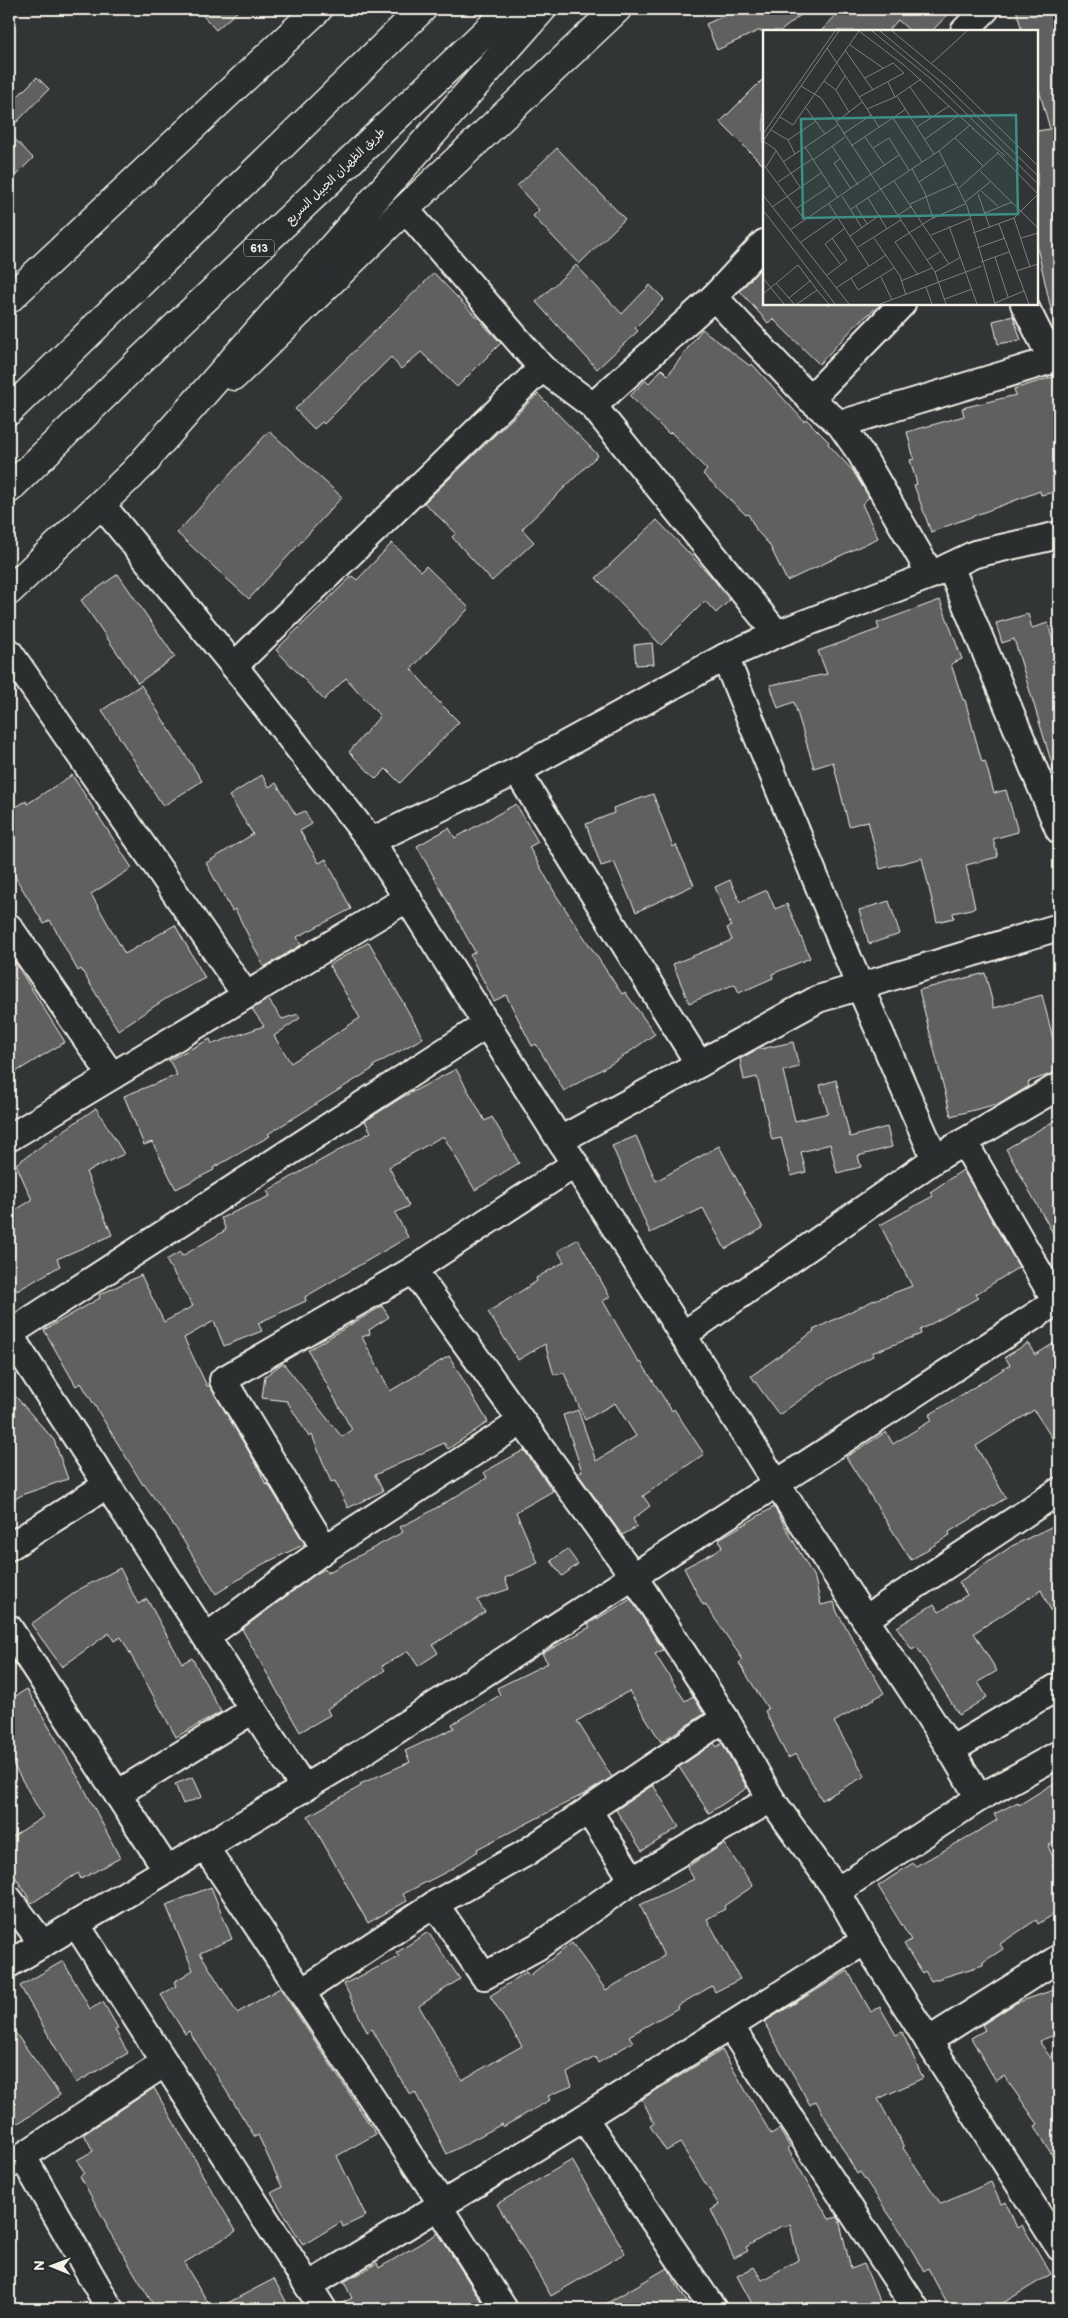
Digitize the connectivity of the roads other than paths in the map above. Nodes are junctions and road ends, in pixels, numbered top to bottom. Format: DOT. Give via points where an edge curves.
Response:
graph roads {
  1 [pos="318,9"];
  2 [pos="422,9"];
  3 [pos="510,9"];
  4 [pos="542,9"];
  5 [pos="617,9"];
  6 [pos="986,9"];
  7 [pos="965,30"];
  8 [pos="405,209"];
  9 [pos="763,243"];
  10 [pos="714,297"];
  11 [pos="9,298"];
  12 [pos="901,305"];
  13 [pos="1025,305"];
  14 [pos="1056,359"];
  15 [pos="542,368"];
  16 [pos="810,399"];
  17 [pos="593,406"];
  18 [pos="9,410"];
  19 [pos="840,424"];
  20 [pos="130,477"];
  21 [pos="9,489"];
  22 [pos="101,504"];
  23 [pos="1059,534"];
  24 [pos="941,570"];
  25 [pos="9,591"];
  26 [pos="778,634"];
  27 [pos="9,652"];
  28 [pos="726,657"];
  29 [pos="234,666"];
  30 [pos="517,771"];
  31 [pos="1059,830"];
  32 [pos="371,841"];
  33 [pos="408,898"];
  34 [pos="9,927"];
  35 [pos="1059,927"];
  36 [pos="860,987"];
  37 [pos="246,994"];
  38 [pos="487,1024"];
  39 [pos="699,1064"];
  40 [pos="112,1076"];
  41 [pos="1059,1086"];
  42 [pos="9,1138"];
  43 [pos="560,1140"];
  44 [pos="964,1142"];
  45 [pos="935,1158"];
  46 [pos="575,1164"];
  47 [pos="414,1270"];
  48 [pos="1058,1301"];
  49 [pos="9,1334"];
  50 [pos="683,1334"];
  51 [pos="521,1422"];
  52 [pos="776,1483"];
  53 [pos="108,1485"];
  54 [pos="1058,1493"];
  55 [pos="9,1548"];
  56 [pos="325,1549"];
  57 [pos="634,1577"];
  58 [pos="865,1620"];
  59 [pos="9,1628"];
  60 [pos="206,1637"];
  61 [pos="1059,1686"];
  62 [pos="253,1710"];
  63 [pos="725,1718"];
  64 [pos="950,1750"];
  65 [pos="1059,1754"];
  66 [pos="304,1788"];
  67 [pos="117,1794"];
  68 [pos="979,1798"];
  69 [pos="771,1799"];
  70 [pos="589,1812"];
  71 [pos="205,1847"];
  72 [pos="167,1870"];
  73 [pos="632,1880"];
  74 [pos="837,1891"];
  75 [pos="9,1899"];
  76 [pos="435,1904"];
  77 [pos="76,1924"];
  78 [pos="865,1942"];
  79 [pos="43,1944"];
  80 [pos="1059,1958"];
  81 [pos="9,1964"];
  82 [pos="303,1991"];
  83 [pos="730,2026"];
  84 [pos="928,2041"];
  85 [pos="165,2063"];
  86 [pos="584,2118"];
  87 [pos="16,2161"];
  88 [pos="440,2205"];
  89 [pos="1059,2247"];
  90 [pos="308,2286"];
  91 [pos="110,2309"];
  92 [pos="324,2309"];
  93 [pos="504,2309"];
  94 [pos="713,2309"];
  95 [pos="916,2309"];
  1 -- 11 [label="main road"];
  2 -- 18 [label="main road"];
  3 -- 21 [label="main road, طريق الظهران الجبيل السريع / 613"];
  4 -- 20 [label="main road"];
  5 -- 8 [label="main road"];
  6 -- 7 [label="street"];
  8 -- 15 [label="street"];
  8 -- 20 [label="main road"];
  9 -- 10 [label="street"];
  10 -- 16 [label="street"];
  10 -- 17 [label="street"];
  12 -- 16 [label="street"];
  13 -- 14 [label="street"];
  14 -- 19 [label="street"];
  15 -- 17 [label="street"];
  15 -- 29 [label="street"];
  16 -- 19 [label="street"];
  17 -- 26 [label="street"];
  19 -- 24 [label="street"];
  20 -- 22 [label="main road"];
  22 -- 25 [label="main road"];
  22 -- 29 [label="street"];
  23 -- 24 [label="street" via="975,554"];
  24 -- 26 [label="street"];
  24 -- 31 [label="street"];
  26 -- 28 [label="street"];
  27 -- 37 [label="street"];
  28 -- 30 [label="street"];
  28 -- 36 [label="street"];
  29 -- 32 [label="street"];
  30 -- 32 [label="street"];
  30 -- 39 [label="street"];
  32 -- 33 [label="street"];
  33 -- 37 [label="street"];
  33 -- 38 [label="street"];
  34 -- 40 [label="street"];
  35 -- 36 [label="street"];
  36 -- 39 [label="street" via="818,999"];
  36 -- 45 [label="street"];
  37 -- 40 [label="street"];
  38 -- 43 [label="street"];
  38 -- 49 [label="street"];
  39 -- 43 [label="street"];
  40 -- 42 [label="street"];
  41 -- 44 [label="street"];
  43 -- 46 [label="street"];
  44 -- 45 [label="street"];
  44 -- 48 [label="street"];
  45 -- 50 [label="street"];
  46 -- 47 [label="street"];
  46 -- 50 [label="street"];
  47 -- 51 [label="street"];
  47 -- 56 [label="street" via="223,1380"];
  48 -- 52 [label="street"];
  49 -- 53 [label="street"];
  50 -- 52 [label="street"];
  51 -- 56 [label="street"];
  51 -- 57 [label="street"];
  52 -- 57 [label="street"];
  52 -- 58 [label="street"];
  53 -- 55 [label="street"];
  53 -- 60 [label="street"];
  54 -- 58 [label="street"];
  56 -- 60 [label="street"];
  57 -- 63 [label="street"];
  57 -- 66 [label="street"];
  58 -- 64 [label="street"];
  59 -- 67 [label="street"];
  60 -- 62 [label="street"];
  61 -- 64 [label="street"];
  62 -- 66 [label="street"];
  62 -- 67 [label="street"];
  63 -- 69 [label="street"];
  63 -- 70 [label="street"];
  64 -- 68 [label="street"];
  65 -- 68 [label="street"];
  66 -- 71 [label="street"];
  67 -- 72 [label="street"];
  68 -- 74 [label="street"];
  69 -- 73 [label="street"];
  69 -- 74 [label="street"];
  70 -- 73 [label="street"];
  70 -- 76 [label="street" via="524,1854"];
  71 -- 72 [label="street"];
  71 -- 82 [label="street"];
  72 -- 77 [label="street"];
  73 -- 76 [label="street" via="537,1947 484,1976"];
  74 -- 78 [label="street"];
  75 -- 79 [label="street"];
  76 -- 82 [label="street"];
  77 -- 79 [label="street"];
  77 -- 85 [label="street"];
  78 -- 83 [label="street"];
  78 -- 84 [label="street"];
  79 -- 81 [label="street"];
  80 -- 84 [label="street"];
  82 -- 88 [label="street"];
  83 -- 86 [label="street"];
  83 -- 95 [label="street"];
  84 -- 89 [label="street"];
  85 -- 87 [label="street"];
  85 -- 90 [label="street"];
  86 -- 88 [label="street"];
  86 -- 94 [label="street"];
  87 -- 91 [label="street"];
  88 -- 90 [label="street"];
  88 -- 93 [label="street"];
  90 -- 92 [label="street"];
}
